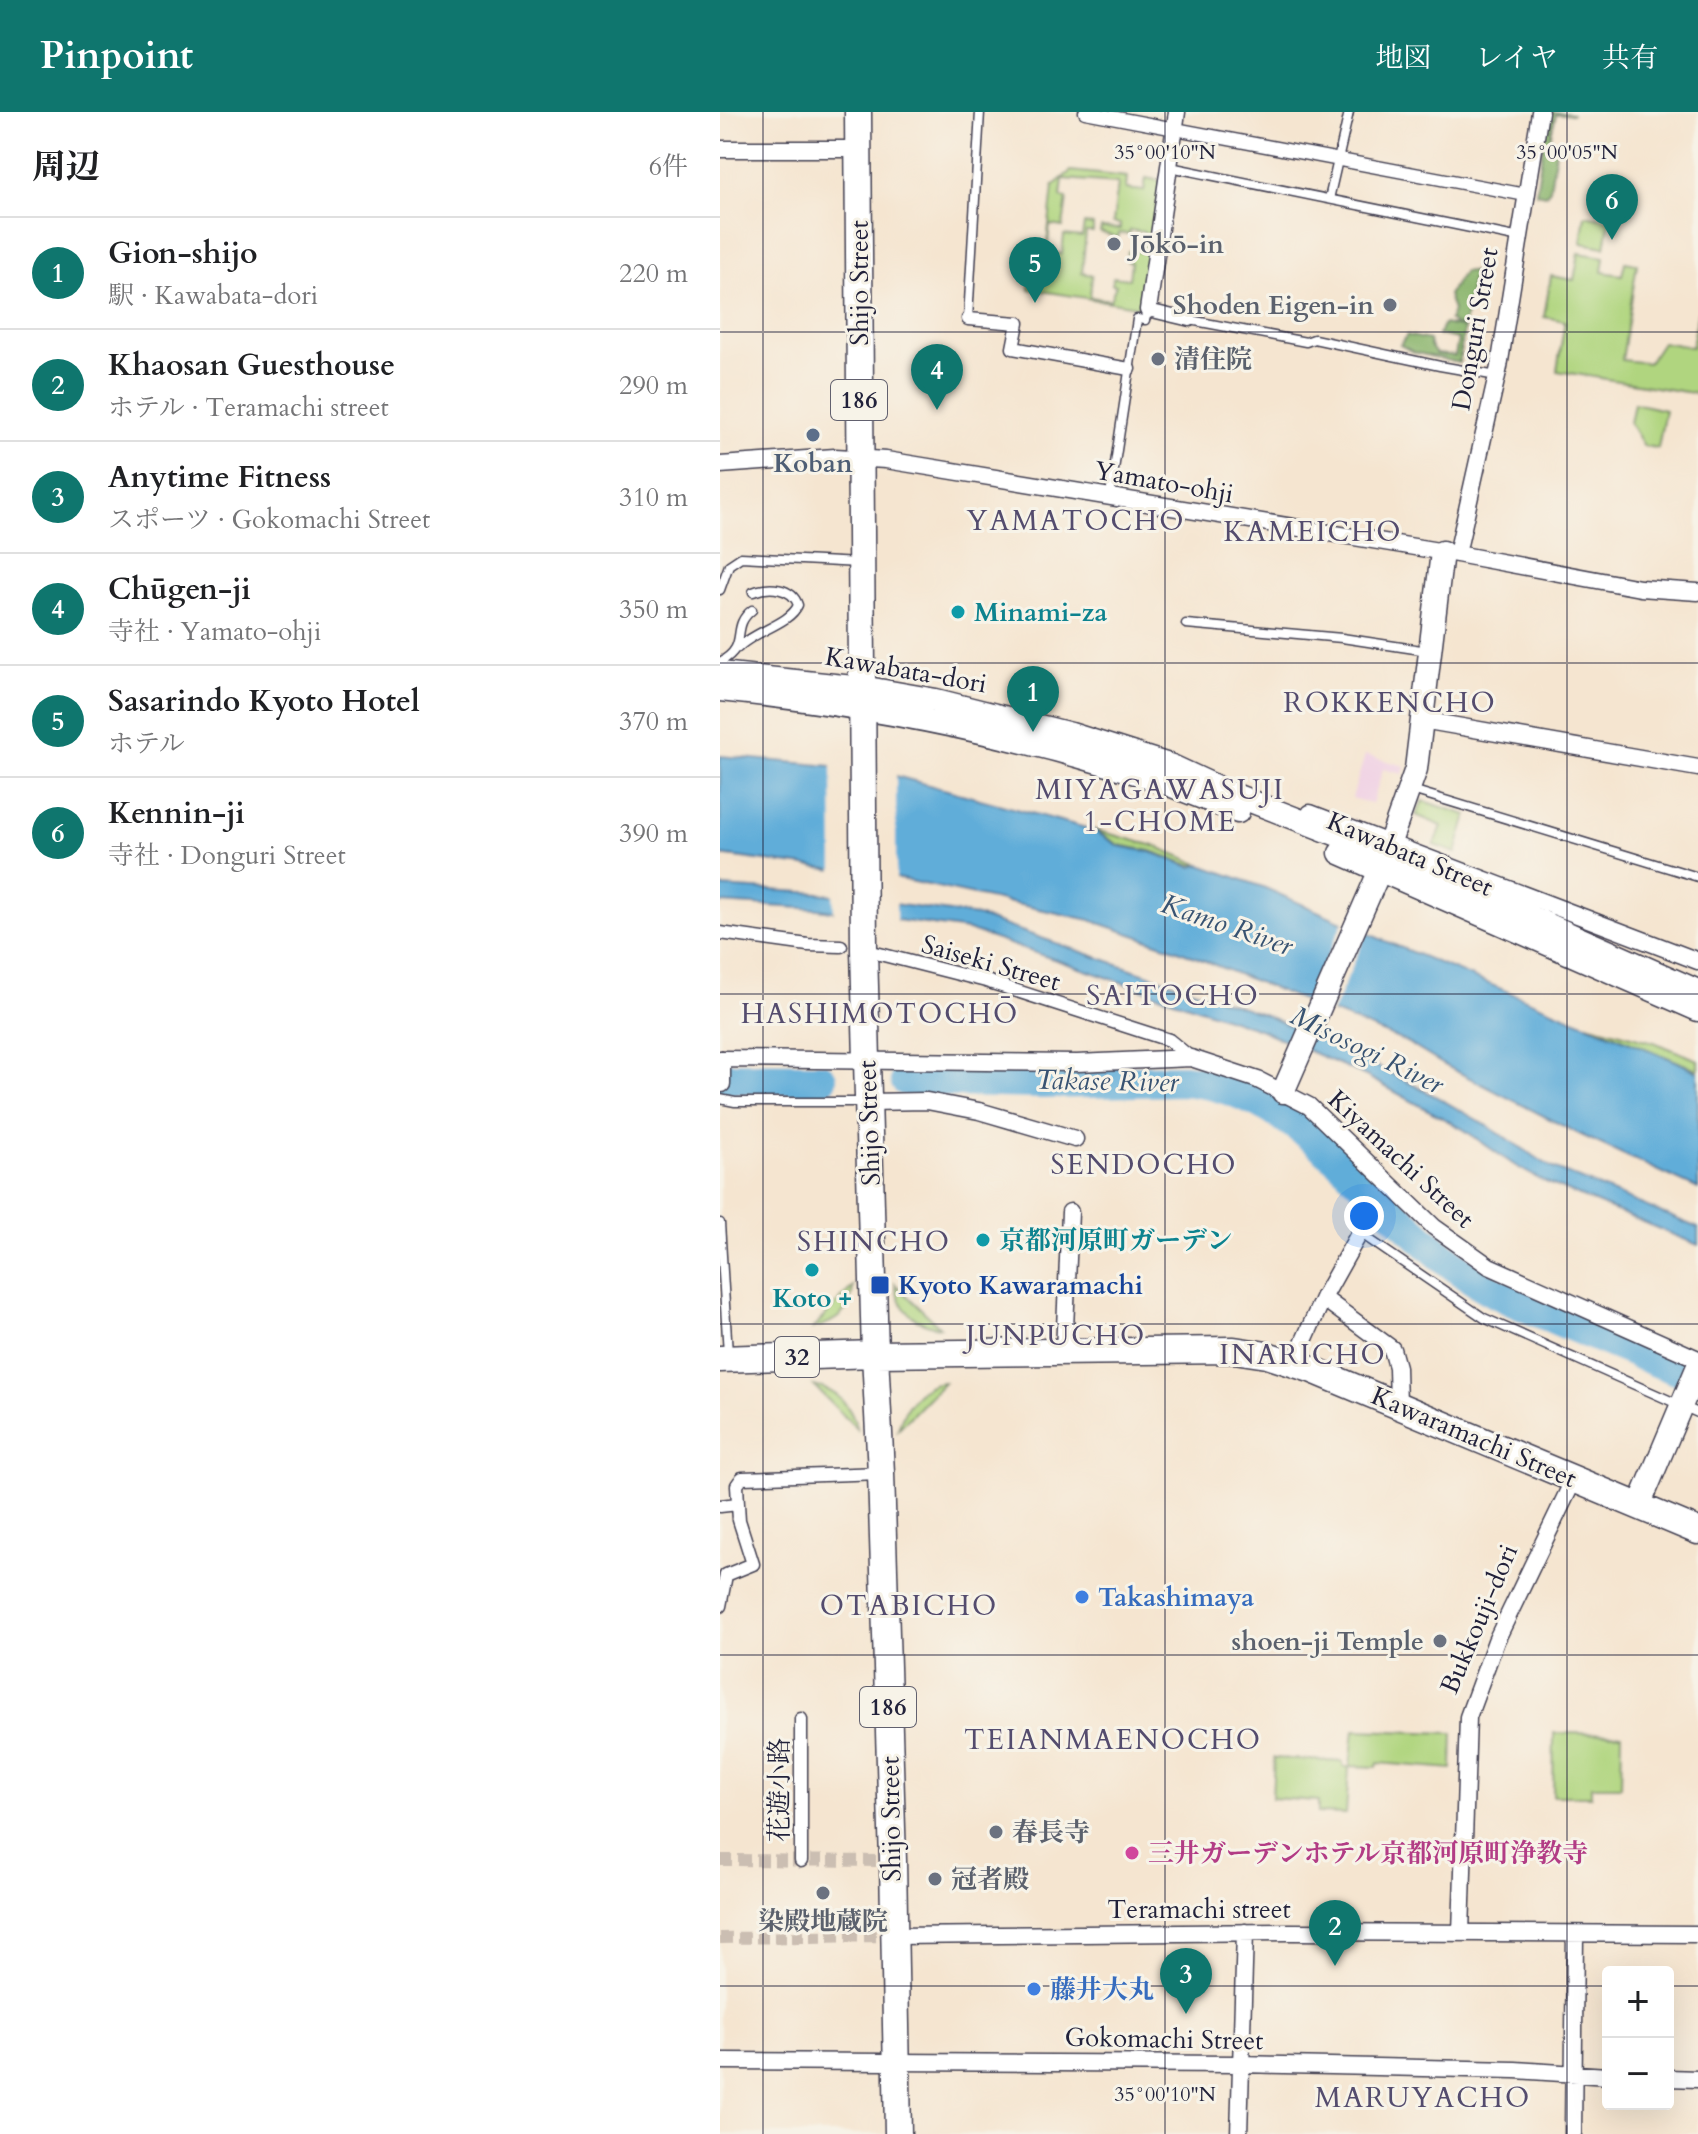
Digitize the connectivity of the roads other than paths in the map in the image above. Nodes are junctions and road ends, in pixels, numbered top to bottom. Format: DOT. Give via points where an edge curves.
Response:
graph roads {
  1 [pos="858,112"];
  2 [pos="980,112"];
  3 [pos="1085,112"];
  4 [pos="1349,112"];
  5 [pos="1540,112"];
  6 [pos="1176,120"];
  7 [pos="720,149"];
  8 [pos="858,149"];
  9 [pos="1338,161"];
  10 [pos="1169,167"];
  11 [pos="1526,195"];
  12 [pos="1329,199"];
  13 [pos="1520,238"];
  14 [pos="1148,310"];
  15 [pos="968,319"];
  16 [pos="1190,320"];
  17 [pos="1129,369"];
  18 [pos="1497,376"];
  19 [pos="859,457"];
  20 [pos="720,465"];
  21 [pos="1110,496"];
  22 [pos="1450,553"];
  23 [pos="860,563"];
  24 [pos="720,590"];
  25 [pos="753,592"];
  26 [pos="1698,592"];
  27 [pos="794,596"];
  28 [pos="775,597"];
  29 [pos="752,610"];
  30 [pos="1186,624"];
  31 [pos="738,648"];
  32 [pos="1429,651"];
  33 [pos="720,662"];
  34 [pos="720,673"];
  35 [pos="720,690"];
  36 [pos="862,697"];
  37 [pos="1422,720"];
  38 [pos="1172,766"];
  39 [pos="1698,768"];
  40 [pos="1409,790"];
  41 [pos="1386,856"];
  42 [pos="1698,877"];
  43 [pos="720,933"];
  44 [pos="852,948"];
  45 [pos="1698,961"];
  46 [pos="1698,991"];
  47 [pos="1698,1010"];
  48 [pos="1191,1058"];
  49 [pos="867,1059"];
  50 [pos="721,1078"];
  51 [pos="1283,1092"];
  52 [pos="868,1102"];
  53 [pos="1075,1139"];
  54 [pos="1070,1212"];
  55 [pos="720,1223"];
  56 [pos="1360,1232"];
  57 [pos="1323,1298"];
  58 [pos="1064,1352"];
  59 [pos="875,1354"];
  60 [pos="724,1359"];
  61 [pos="1294,1363"];
  62 [pos="1698,1365"];
  63 [pos="1398,1405"];
  64 [pos="1688,1406"];
  65 [pos="881,1473"];
  66 [pos="1574,1479"];
  67 [pos="738,1504"];
  68 [pos="720,1506"];
  69 [pos="1639,1506"];
  70 [pos="1698,1531"];
  71 [pos="723,1577"];
  72 [pos="720,1606"];
  73 [pos="801,1719"];
  74 [pos="801,1861"];
  75 [pos="1245,1932"];
  76 [pos="1461,1933"];
  77 [pos="1698,1934"];
  78 [pos="1575,1935"];
  79 [pos="893,1936"];
  80 [pos="720,2061"];
  81 [pos="897,2061"];
  82 [pos="1240,2064"];
  83 [pos="1573,2074"];
  84 [pos="1602,2076"];
  85 [pos="1674,2078"];
  86 [pos="1698,2079"];
  87 [pos="898,2134"];
  88 [pos="1239,2134"];
  89 [pos="1573,2134"];
  1 -- 8 [label="main road, Shijo Street / 186"];
  2 -- 15 [label="lane"];
  3 -- 6 [label="street"];
  4 -- 9 [label="lane"];
  5 -- 11 [label="street, Donguri Street"];
  6 -- 9 [label="street"];
  6 -- 10 [label="street"];
  7 -- 8 [label="street"];
  8 -- 19 [label="main road, Shijo Street / 186"];
  9 -- 11 [label="street"];
  9 -- 12 [label="lane"];
  10 -- 12 [label="lane"];
  10 -- 14 [label="street"];
  11 -- 13 [label="street, Donguri Street"];
  12 -- 13 [label="lane"];
  13 -- 18 [label="street, Donguri Street"];
  14 -- 16 [label="street"];
  14 -- 17 [label="lane" via="1145,320 1137,319"];
  15 -- 17 [label="street" via="1018,323 1013,348"];
  16 -- 18 [label="lane"];
  17 -- 21 [label="lane"];
  18 -- 22 [label="street, Donguri Street"];
  19 -- 20 [label="street, Yamato-ohji"];
  19 -- 21 [label="street, Yamato-ohji"];
  19 -- 23 [label="main road, Shijo Street / 186"];
  21 -- 22 [label="street, Yamato-ohji"];
  22 -- 26 [label="street, Yamato-ohji" via="1640,588"];
  22 -- 32 [label="street, Donguri Street"];
  23 -- 24 [label="lane" via="741,557 729,565"];
  23 -- 36 [label="main road, Shijo Street / 186"];
  25 -- 27 [label="lane" via="770,588"];
  27 -- 28 [label="lane"];
  27 -- 31 [label="lane" via="798,605 792,615"];
  29 -- 31 [label="lane" via="741,622"];
  30 -- 32 [label="lane"];
  31 -- 33 [label="lane"];
  32 -- 37 [label="street, Donguri Street"];
  34 -- 36 [label="street, Kawabata-dori"];
  35 -- 36 [label="street, Kawabata-dori"];
  36 -- 38 [label="street, Kawabata-dori" via="936,700 1010,716"];
  36 -- 41 [label="street, Kawabata Street" via="1132,772 1241,813"];
  36 -- 44 [label="main road, Shijo Street / 186" via="864,919"];
  37 -- 39 [label="street"];
  37 -- 40 [label="street, Donguri Street"];
  38 -- 41 [label="street, Kawabata Street"];
  40 -- 41 [label="street, Donguri Street"];
  40 -- 42 [label="lane"];
  41 -- 45 [label="street"];
  41 -- 46 [label="street, Kawabata Street"];
  41 -- 47 [label="street, Kawabata Street"];
  41 -- 51 [label="street, Donguri Street"];
  43 -- 44 [label="street, Saiseki Street"];
  44 -- 48 [label="street, Saiseki Street" via="986,981 1169,1040"];
  44 -- 49 [label="main road, Shijo Street / 186"];
  48 -- 49 [label="street, Kiyamachi Street" via="1077,1063"];
  48 -- 51 [label="street, Kiyamachi Street"];
  49 -- 50 [label="street, Kiyamachi Street"];
  49 -- 52 [label="main road, Shijo Street / 186"];
  50 -- 52 [label="lane" via="735,1102"];
  51 -- 62 [label="street, Kiyamachi Street" via="1309,1106 1434,1227 1489,1266"];
  52 -- 53 [label="street" via="927,1101"];
  52 -- 59 [label="main road, Shijo Street / 186"];
  54 -- 58 [label="street"];
  55 -- 60 [label="lane"];
  56 -- 57 [label="street"];
  56 -- 64 [label="lane" via="1484,1318"];
  57 -- 61 [label="street"];
  57 -- 63 [label="street" via="1392,1349"];
  58 -- 59 [label="main road, Kawaramachi Street / 32"];
  58 -- 61 [label="main road, Kawaramachi Street / 32" via="1234,1350"];
  59 -- 60 [label="main road, Kawaramachi Street / 32"];
  59 -- 65 [label="main road, Shijo Street / 186"];
  61 -- 63 [label="main road, Kawaramachi Street / 32"];
  62 -- 64 [label="street"];
  63 -- 66 [label="main road, Kawaramachi Street / 32"];
  64 -- 69 [label="street"];
  65 -- 67 [label="street" via="742,1478"];
  65 -- 79 [label="main road, Shijo Street / 186"];
  66 -- 69 [label="main road, Kawaramachi Street / 32"];
  66 -- 76 [label="street, Bukkouji-dori" via="1496,1641 1468,1717"];
  67 -- 68 [label="street"];
  67 -- 71 [label="street" via="753,1564"];
  69 -- 70 [label="main road, Kawaramachi Street / 32"];
  71 -- 72 [label="street"];
  73 -- 74 [label="street, 花遊小路"];
  75 -- 76 [label="street, Teramachi street"];
  75 -- 79 [label="street, Teramachi street"];
  75 -- 82 [label="street"];
  76 -- 78 [label="street, Teramachi street"];
  77 -- 78 [label="street, Teramachi street"];
  78 -- 83 [label="street"];
  79 -- 81 [label="main road, Shijo Street / 186"];
  80 -- 81 [label="street, Gokomachi Street"];
  81 -- 82 [label="street, Gokomachi Street"];
  81 -- 87 [label="main road, Shijo Street / 186"];
  82 -- 83 [label="street, Gokomachi Street"];
  82 -- 88 [label="street"];
  83 -- 84 [label="street, Gokomachi Street"];
  83 -- 89 [label="street"];
  85 -- 86 [label="street"];
}
